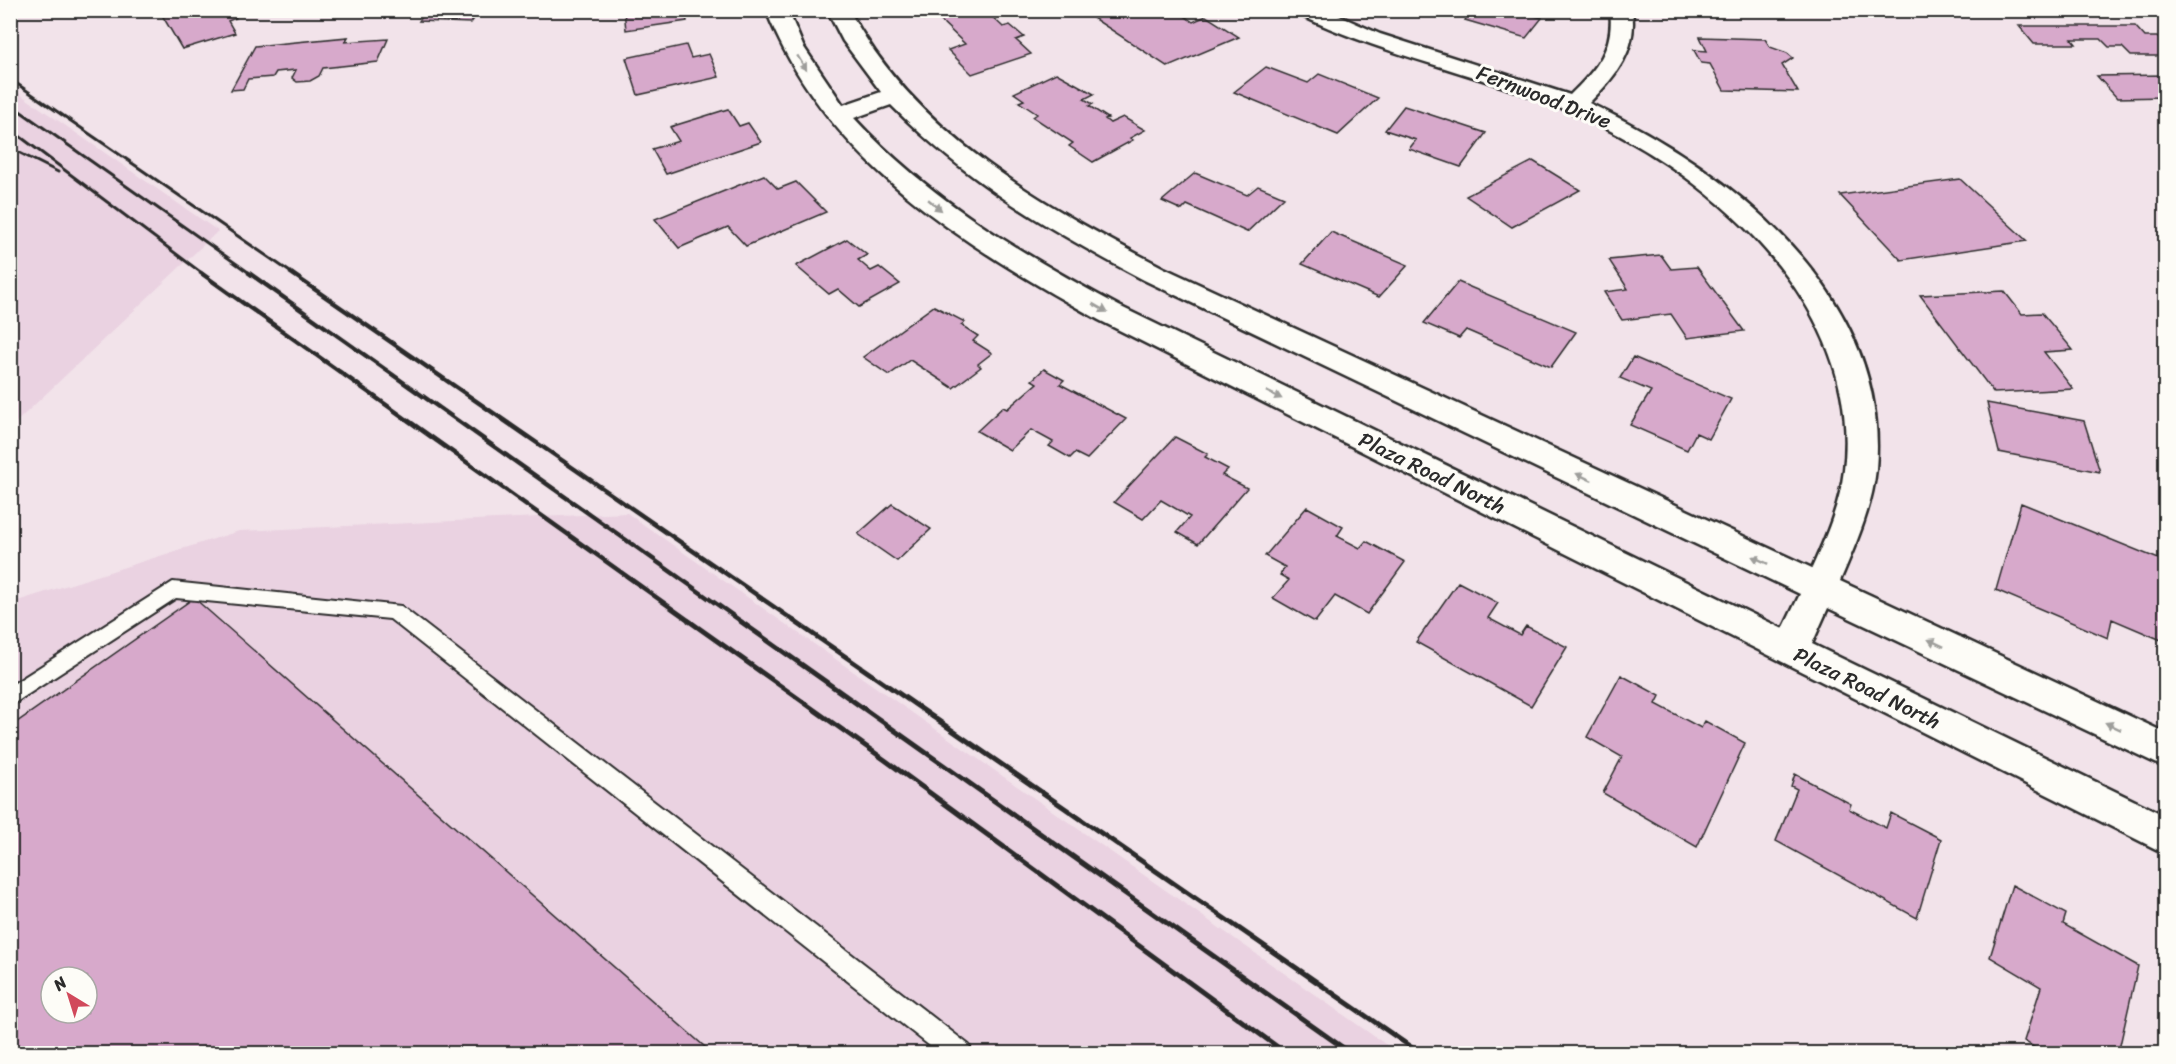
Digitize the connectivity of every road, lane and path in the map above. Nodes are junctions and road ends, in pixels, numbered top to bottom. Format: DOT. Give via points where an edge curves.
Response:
graph roads {
  1 [pos="777,10"];
  2 [pos="838,10"];
  3 [pos="1308,10"];
  4 [pos="1621,10"];
  5 [pos="896,95"];
  6 [pos="1574,104"];
  7 [pos="839,116"];
  8 [pos="1818,587"];
  9 [pos="1791,651"];
  10 [pos="10,697"];
  11 [pos="2166,751"];
  12 [pos="2166,836"];
  13 [pos="960,1053"];
  1 -- 7 [label="street, Plaza Road North, one-way" via="796,54"];
  2 -- 5 [label="street" via="854,40"];
  3 -- 6 [label="street, Fernwood Drive" via="1370,37"];
  4 -- 6 [label="street" via="1624,24 1620,50 1608,70"];
  5 -- 7 [label="street"];
  8 -- 5 [label="street, one-way" via="1095,244 1001,186 927,126"];
  6 -- 8 [label="street, Fernwood Drive" via="1623,127 1717,187 1796,266 1826,311 1845,356 1859,406 1860,468 1846,525"];
  7 -- 9 [label="street, Plaza Road North, one-way" via="870,149 947,215 1048,280"];
  8 -- 9 [label="street, Fernwood Drive"];
  11 -- 8 [label="street, one-way"];
  9 -- 12 [label="street, Plaza Road North"];
  10 -- 13 [label="lane" via="173,590 394,612"];
}
